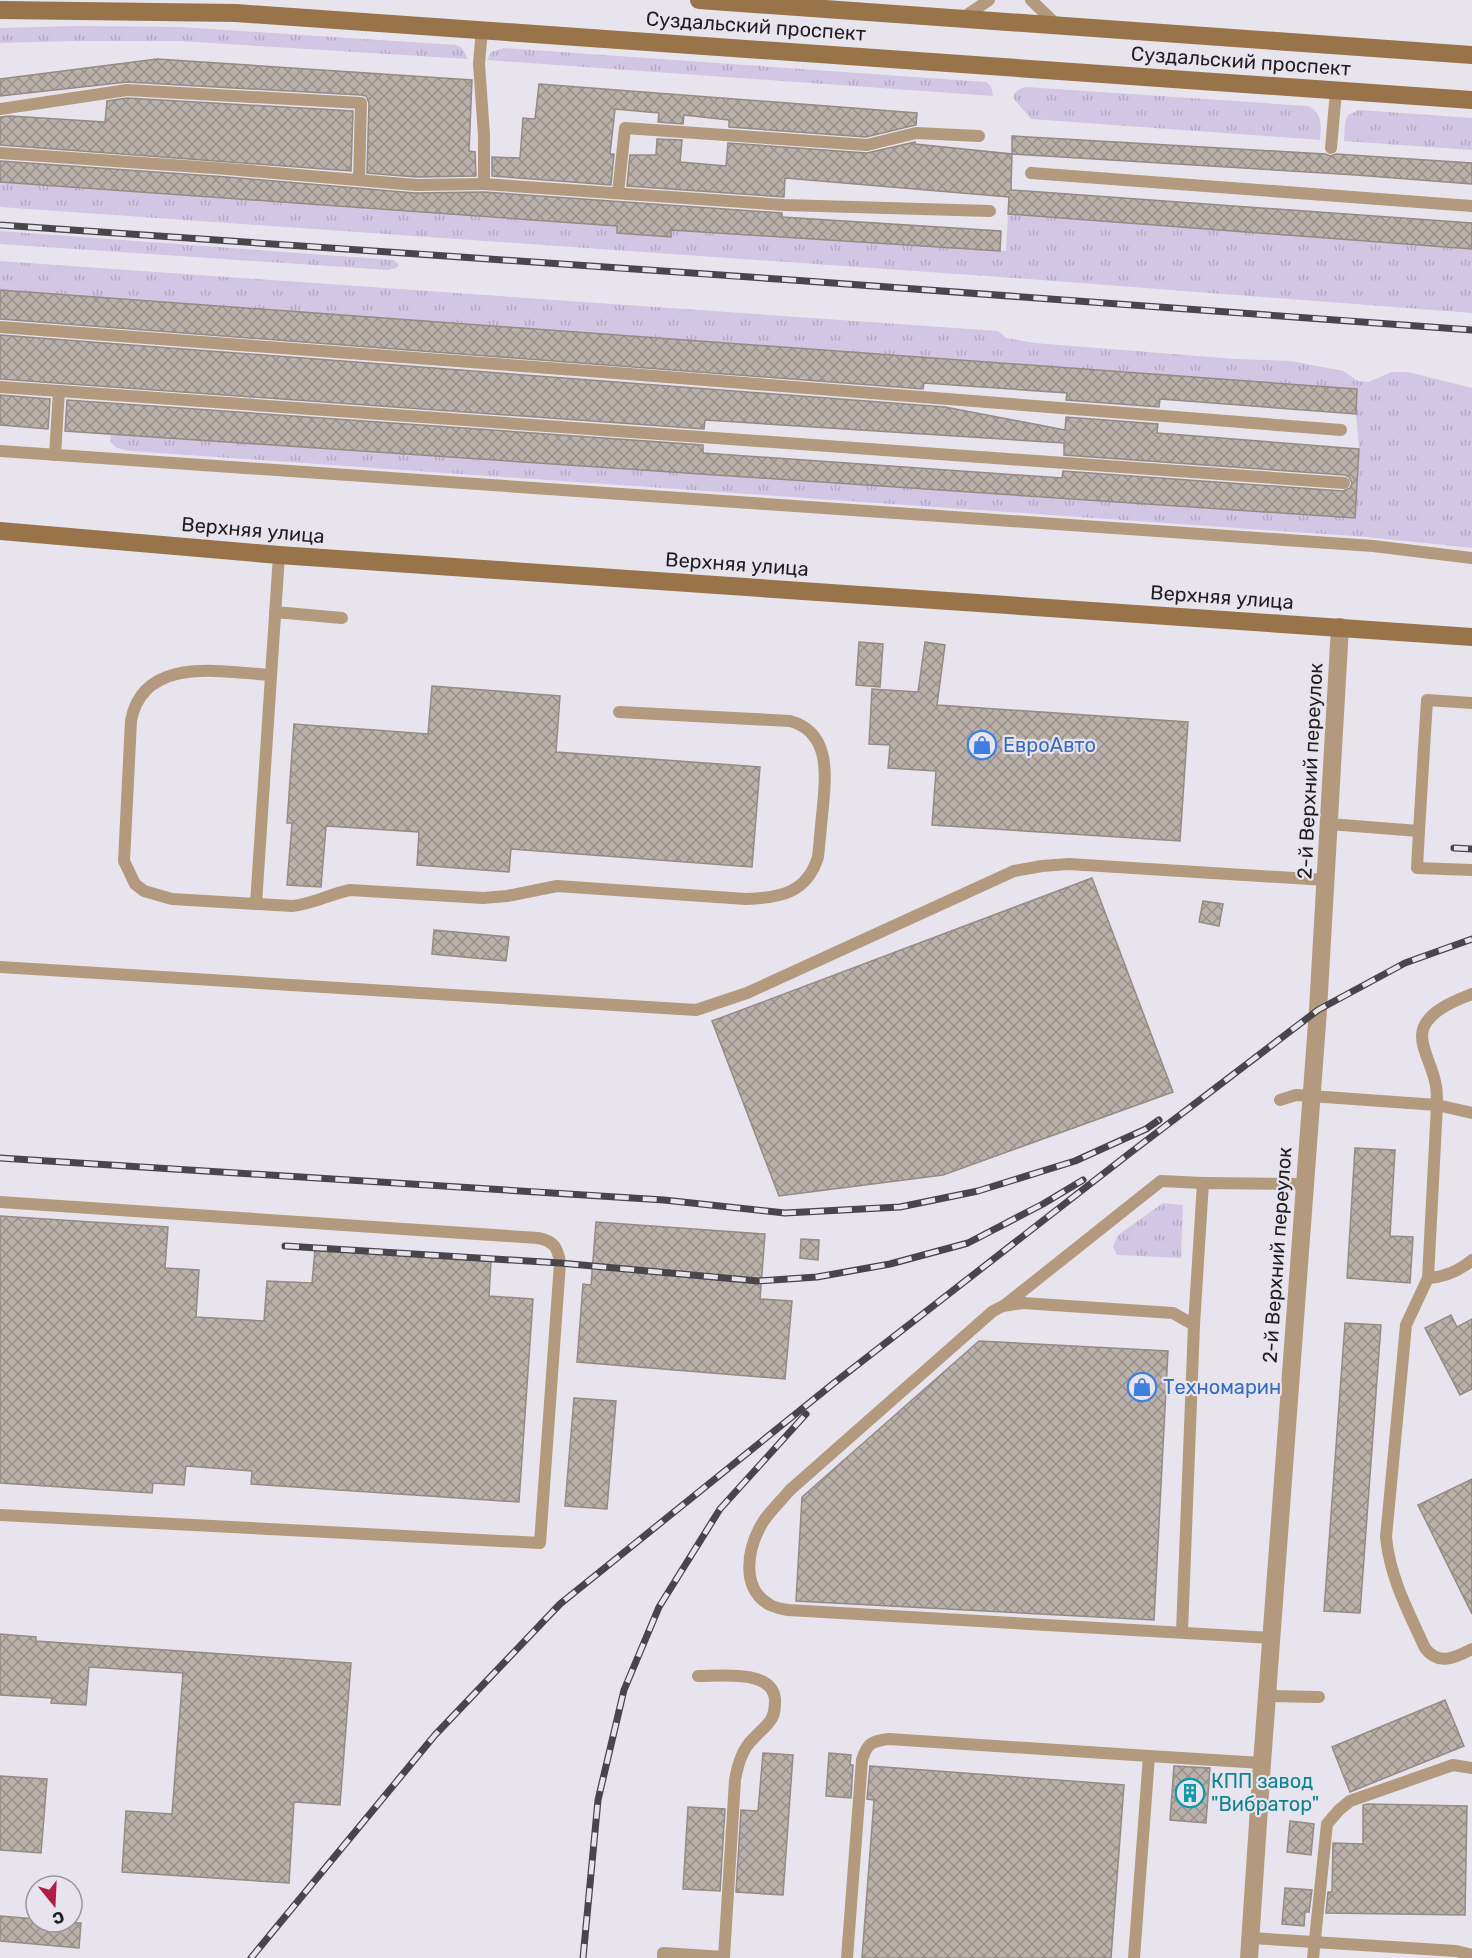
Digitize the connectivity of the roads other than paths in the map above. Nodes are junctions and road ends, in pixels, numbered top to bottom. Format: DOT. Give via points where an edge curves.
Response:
graph roads {
  1 [pos="699,0"];
  2 [pos="989,0"];
  3 [pos="1030,0"];
  4 [pos="0,10"];
  5 [pos="961,19"];
  6 [pos="1059,27"];
  7 [pos="482,29"];
  8 [pos="1472,55"];
  9 [pos="1336,91"];
  10 [pos="1472,100"];
  11 [pos="0,109"];
  12 [pos="979,136"];
  13 [pos="1331,148"];
  14 [pos="0,153"];
  15 [pos="1031,173"];
  16 [pos="359,180"];
  17 [pos="484,184"];
  18 [pos="618,193"];
  19 [pos="1472,206"];
  20 [pos="990,211"];
  21 [pos="0,327"];
  22 [pos="0,387"];
  23 [pos="59,392"];
  24 [pos="1341,430"];
  25 [pos="0,451"];
  26 [pos="55,455"];
  27 [pos="1344,483"];
  28 [pos="0,531"];
  29 [pos="279,555"];
  30 [pos="1472,558"];
  31 [pos="275,612"];
  32 [pos="342,618"];
  33 [pos="1340,627"];
  34 [pos="1472,637"];
  35 [pos="271,675"];
  36 [pos="1472,704"];
  37 [pos="619,712"];
  38 [pos="1329,824"];
  39 [pos="1419,831"];
  40 [pos="1472,870"];
  41 [pos="1326,880"];
  42 [pos="256,904"];
  43 [pos="0,967"];
  44 [pos="1472,994"];
  45 [pos="1312,1096"];
  46 [pos="1280,1100"];
  47 [pos="1437,1105"];
  48 [pos="1472,1113"];
  49 [pos="1203,1183"];
  50 [pos="1305,1184"];
  51 [pos="0,1202"];
  52 [pos="1472,1260"];
  53 [pos="1428,1278"];
  54 [pos="1003,1306"];
  55 [pos="1194,1325"];
  56 [pos="0,1515"];
  57 [pos="1182,1632"];
  58 [pos="1272,1638"];
  59 [pos="1472,1649"];
  60 [pos="698,1676"];
  61 [pos="1267,1696"];
  62 [pos="1319,1697"];
  63 [pos="1149,1756"];
  64 [pos="1262,1763"];
  65 [pos="1472,1768"];
  66 [pos="1251,1938"];
  67 [pos="1314,1941"];
  68 [pos="1472,1955"];
  69 [pos="663,1958"];
  70 [pos="724,1958"];
  71 [pos="847,1958"];
  72 [pos="1134,1958"];
  73 [pos="1249,1958"];
  74 [pos="1313,1958"];
  1 -- 5 [label="main road, Суздальский проспект"];
  2 -- 5 [label="lane"];
  3 -- 6 [label="lane"];
  4 -- 7 [label="main road, Суздальский проспект" via="236,13"];
  5 -- 6 [label="main road, Суздальский проспект"];
  6 -- 8 [label="main road, Суздальский проспект"];
  7 -- 9 [label="main road, Суздальский проспект"];
  7 -- 17 [label="lane" via="479,64"];
  9 -- 10 [label="main road, Суздальский проспект"];
  9 -- 13 [label="lane"];
  11 -- 16 [label="lane" via="127,90 361,103"];
  12 -- 18 [label="lane" via="916,133 867,145 625,128"];
  14 -- 16 [label="lane"];
  15 -- 19 [label="lane"];
  16 -- 17 [label="lane" via="416,185"];
  17 -- 18 [label="lane"];
  18 -- 20 [label="lane" via="784,205"];
  21 -- 24 [label="lane"];
  22 -- 23 [label="lane"];
  23 -- 26 [label="lane"];
  23 -- 27 [label="lane"];
  25 -- 26 [label="lane"];
  26 -- 30 [label="lane" via="1373,546"];
  28 -- 29 [label="main road, Верхняя улица"];
  29 -- 31 [label="lane"];
  29 -- 33 [label="main road, Верхняя улица"];
  31 -- 32 [label="lane"];
  31 -- 35 [label="lane"];
  33 -- 34 [label="main road, Верхняя улица"];
  33 -- 38 [label="street, 2-й Верхний переулок"];
  35 -- 42 [label="lane"];
  35 -- 42 [label="lane" via="199,671 165,677 140,696 131,722 124,861 135,884 144,891 172,899"];
  36 -- 39 [label="lane" via="1427,700"];
  37 -- 42 [label="lane" via="790,721 802,724 812,733 819,745 825,777 818,857 806,881 779,896 746,899 557,886 483,898 350,890 308,904"];
  38 -- 39 [label="lane"];
  38 -- 41 [label="street, 2-й Верхний переулок"];
  39 -- 40 [label="lane" via="1417,868"];
  41 -- 43 [label="lane" via="1069,864 1042,866 1014,872 747,993 696,1010"];
  41 -- 45 [label="street, 2-й Верхний переулок"];
  44 -- 47 [label="lane" via="1443,1008 1427,1020 1422,1031"];
  45 -- 46 [label="lane"];
  45 -- 47 [label="lane"];
  45 -- 50 [label="street, 2-й Верхний переулок"];
  47 -- 48 [label="lane"];
  47 -- 53 [label="lane"];
  49 -- 50 [label="lane"];
  49 -- 54 [label="lane" via="1161,1181"];
  49 -- 55 [label="lane"];
  50 -- 58 [label="street, 2-й Верхний переулок"];
  51 -- 56 [label="lane" via="538,1238 555,1245 560,1263 540,1543"];
  52 -- 53 [label="lane" via="1453,1273"];
  53 -- 59 [label="lane" via="1406,1325 1386,1537 1388,1559 1430,1655 1442,1659 1457,1657"];
  54 -- 55 [label="lane" via="1023,1303 1173,1313"];
  54 -- 57 [label="lane" via="790,1490 756,1535 750,1553 752,1585 760,1598 788,1610"];
  55 -- 57 [label="lane"];
  57 -- 58 [label="lane"];
  58 -- 61 [label="street, 2-й Верхний переулок"];
  60 -- 70 [label="lane" via="754,1677 768,1684 774,1695 772,1719 744,1749 738,1764"];
  61 -- 62 [label="lane"];
  61 -- 64 [label="street, 2-й Верхний переулок"];
  63 -- 64 [label="lane"];
  63 -- 71 [label="lane" via="889,1739 871,1743 862,1760"];
  63 -- 72 [label="lane"];
  64 -- 66 [label="street, 2-й Верхний переулок"];
  65 -- 67 [label="lane" via="1453,1765 1339,1809 1327,1824"];
  66 -- 67 [label="lane"];
  66 -- 73 [label="street, 2-й Верхний переулок"];
  67 -- 68 [label="lane"];
  67 -- 74 [label="lane"];
  69 -- 70 [label="lane" via="663,1953"];
}
